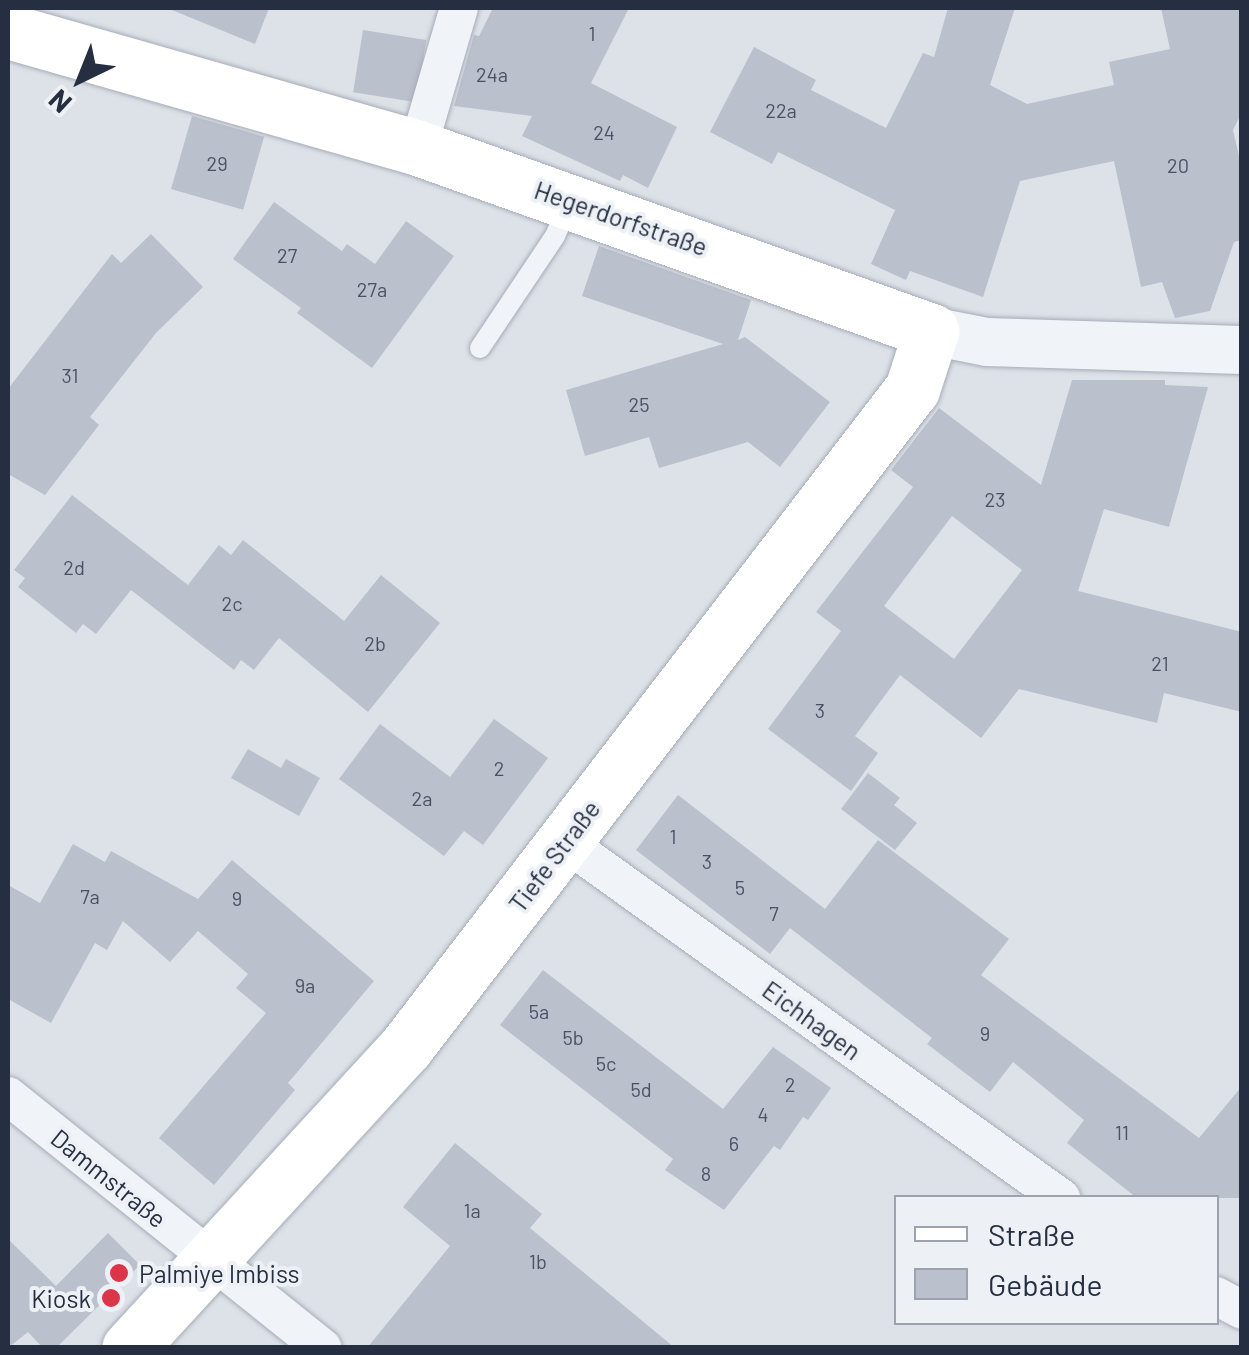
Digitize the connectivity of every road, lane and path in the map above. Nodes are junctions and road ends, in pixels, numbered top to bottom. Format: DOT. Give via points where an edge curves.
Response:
graph roads {
  1 [pos="460,8"];
  2 [pos="8,31"];
  3 [pos="418,148"];
  4 [pos="570,200"];
  5 [pos="931,331"];
  6 [pos="480,348"];
  7 [pos="1242,350"];
  8 [pos="565,842"];
  9 [pos="8,1096"];
  10 [pos="1057,1195"];
  11 [pos="211,1261"];
  12 [pos="1219,1298"];
  13 [pos="1242,1310"];
  14 [pos="129,1348"];
  15 [pos="322,1348"];
  1 -- 3 [label="street"];
  2 -- 3 [label="main road, Hegerdorfstraße"];
  3 -- 4 [label="main road, Hegerdorfstraße"];
  4 -- 5 [label="main road, Hegerdorfstraße"];
  4 -- 6 [label="lane" via="556,236"];
  5 -- 7 [label="street, Hegerdorfstraße" via="987,342"];
  5 -- 8 [label="main road, Tiefe Straße" via="912,389"];
  8 -- 10 [label="street, Eichhagen"];
  8 -- 11 [label="main road, Tiefe Straße" via="406,1047"];
  9 -- 11 [label="street, Dammstraße"];
  11 -- 14 [label="main road, Tiefe Straße"];
  11 -- 15 [label="street, Dammstraße"];
  12 -- 13 [label="street"];
}
